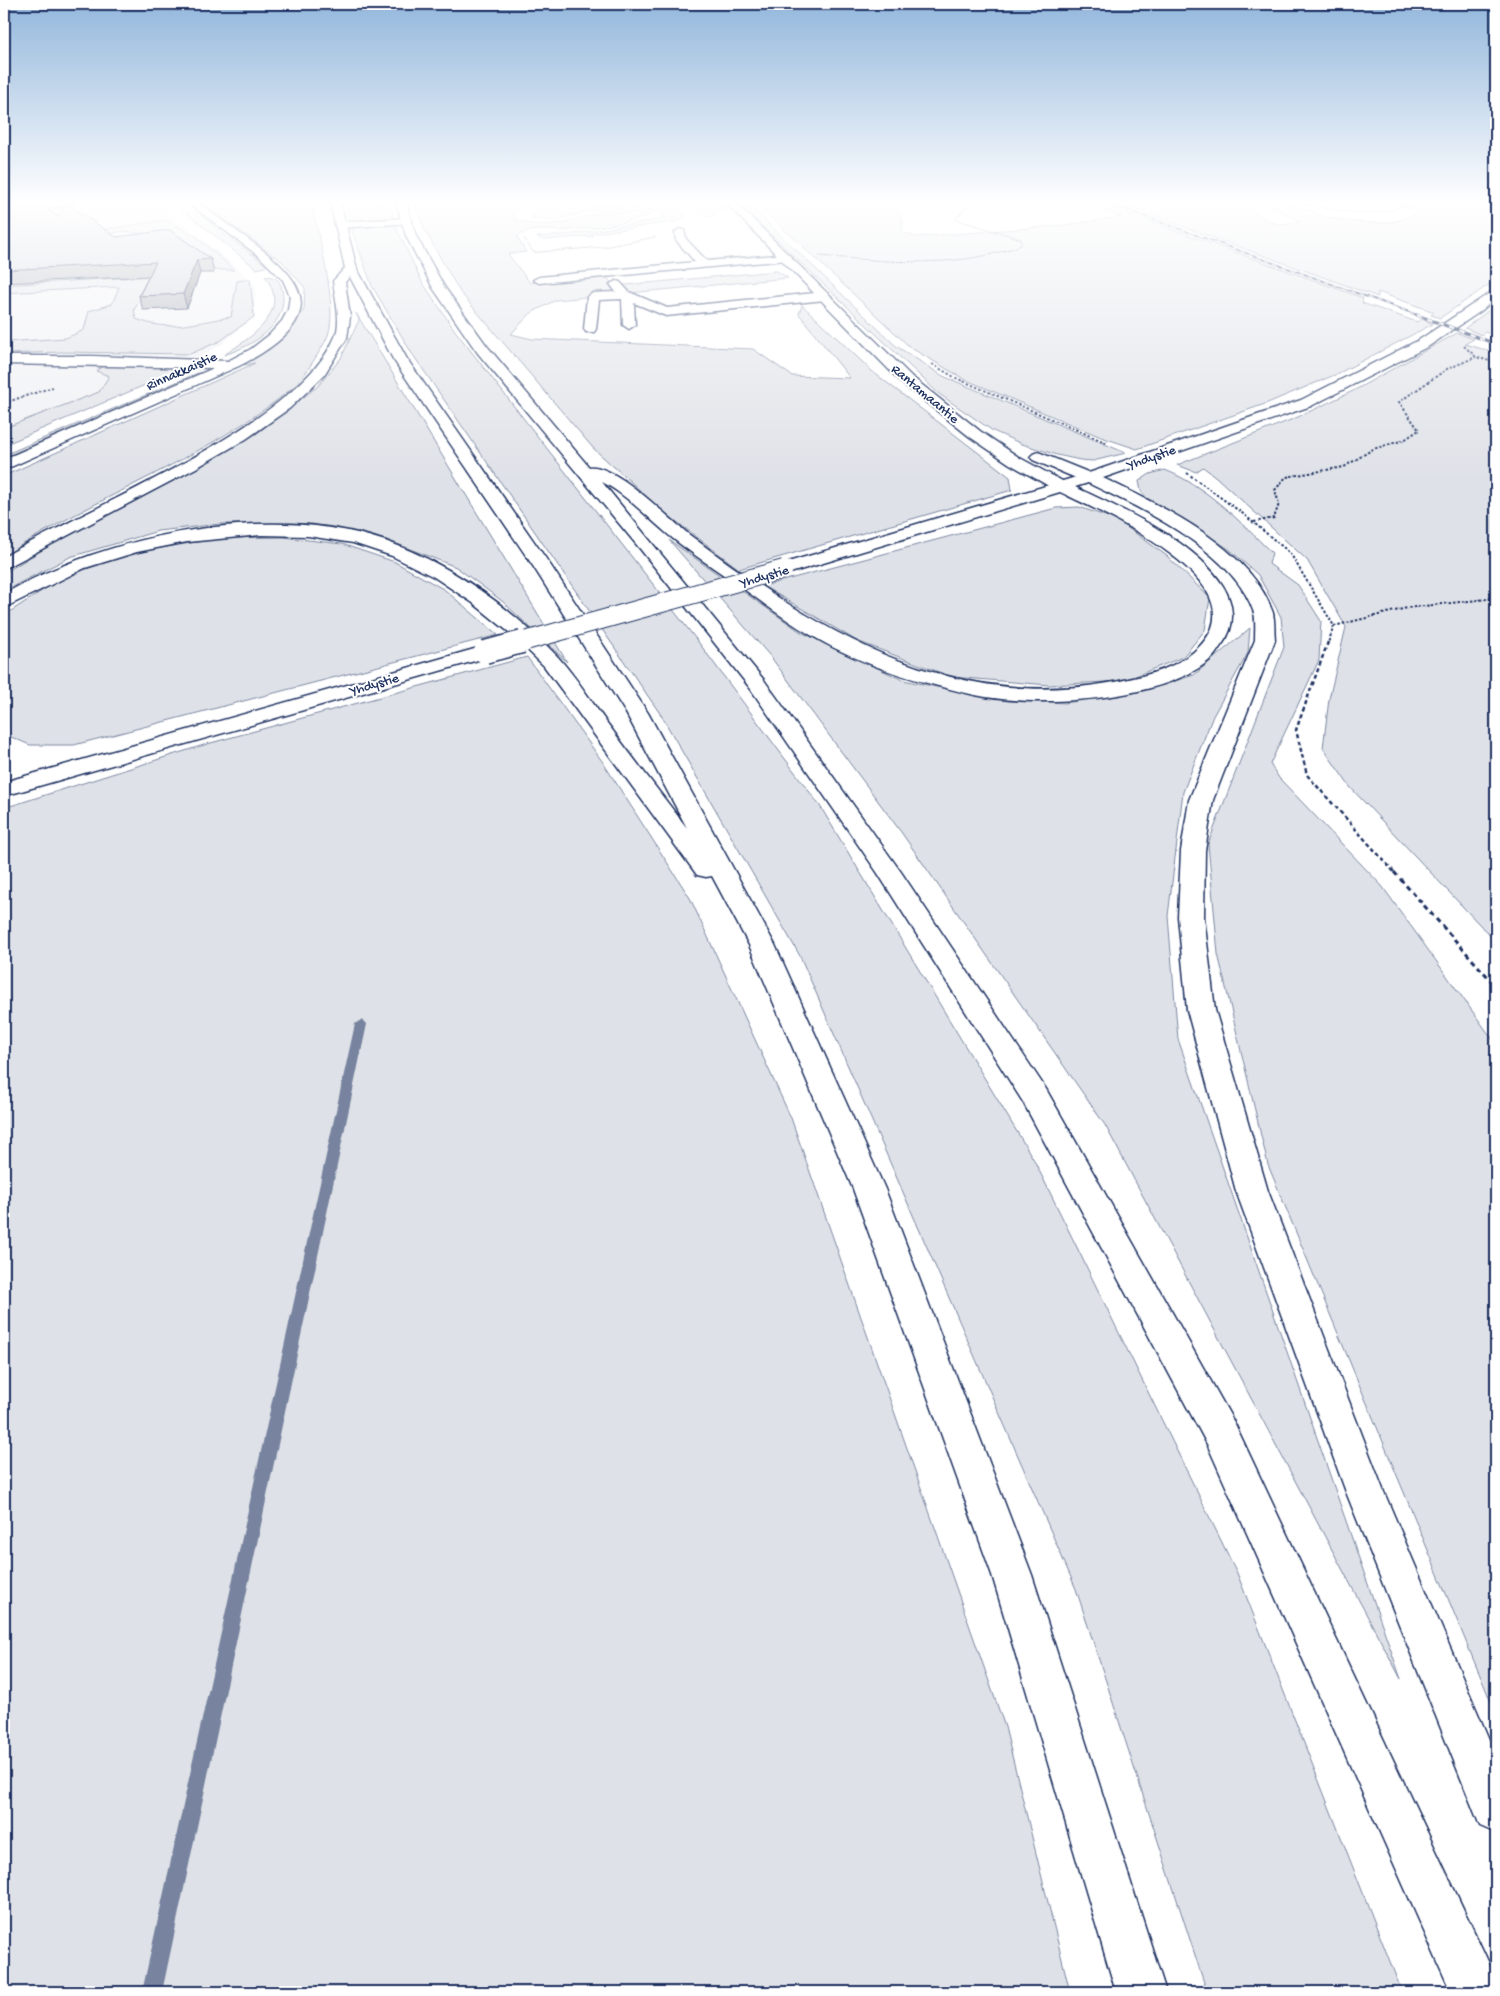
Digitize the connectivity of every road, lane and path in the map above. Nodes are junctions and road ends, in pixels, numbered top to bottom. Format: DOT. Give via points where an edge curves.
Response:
graph roads {
  1 [pos="294,295"];
  2 [pos="341,295"];
  3 [pos="365,295"];
  4 [pos="443,295"];
  5 [pos="623,295"];
  6 [pos="625,295"];
  7 [pos="1492,295"];
  8 [pos="826,296"];
  9 [pos="629,325"];
  10 [pos="590,329"];
  11 [pos="4,360"];
  12 [pos="925,360"];
  13 [pos="1496,363"];
  14 [pos="228,365"];
  15 [pos="975,434"];
  16 [pos="1107,443"];
  17 [pos="579,464"];
  18 [pos="4,465"];
  19 [pos="1187,472"];
  20 [pos="1089,478"];
  21 [pos="1060,486"];
  22 [pos="1254,522"];
  23 [pos="4,564"];
  24 [pos="1496,598"];
  25 [pos="4,602"];
  26 [pos="1334,626"];
  27 [pos="5,786"];
  28 [pos="762,944"];
  29 [pos="1496,986"];
  30 [pos="1496,1810"];
  31 [pos="1141,1992"];
  32 [pos="1476,1992"];
  1 -- 14 [label="main road, Rinnakkaistie" via="295,309 288,322 267,343"];
  2 -- 23 [label="main road" via="342,336 335,350 310,382 283,407 196,460 81,519"];
  3 -- 28 [label="main road" via="400,359 542,566 637,712"];
  4 -- 17 [label="main road" via="482,349"];
  5 -- 10 [label="main road" via="593,297"];
  6 -- 8 [label="main road" via="666,312"];
  6 -- 9 [label="main road"];
  7 -- 20 [label="main road, Yhdystie" via="1424,343 1306,403"];
  8 -- 15 [label="main road, Rantamaantie" via="907,380"];
  11 -- 14 [label="main road"];
  12 -- 16 [label="path" via="956,378"];
  13 -- 22 [label="path" via="1476,357 1447,369 1404,397 1399,402 1419,430 1416,434 1373,449 1338,470 1286,477 1275,490 1280,499 1279,511 1274,518"];
  14 -- 18 [label="main road, Rinnakkaistie"];
  15 -- 20 [label="main road, Rantamaantie"];
  15 -- 21 [label="main road, Rantamaantie"];
  17 -- 21 [label="main road, Rantamaantie" via="622,487 685,539 803,622 865,656 912,673 1009,694 1054,695 1130,686 1163,677 1193,663 1214,645 1223,626 1222,605 1214,585 1192,562 1142,528"];
  17 -- 32 [label="main road" via="757,684 890,872 1035,1097 1222,1436"];
  19 -- 22 [label="path"];
  20 -- 21 [label="main road, Yhdystie"];
  20 -- 30 [label="main road, Rantamaantie" via="1131,498 1221,556 1249,586 1263,614 1264,640 1201,800 1193,851 1191,917 1201,1010 1252,1191 1365,1492"];
  21 -- 27 [label="main road, Yhdystie, bridge" via="784,569"];
  22 -- 26 [label="path" via="1290,553"];
  24 -- 26 [label="path" via="1407,608"];
  25 -- 28 [label="main road" via="30,585 113,552 202,534 287,530 330,534 396,551 427,565 467,590 552,663"];
  26 -- 29 [label="path" via="1296,730 1307,775"];
  28 -- 31 [label="main road" via="869,1189 1012,1575"];
}
